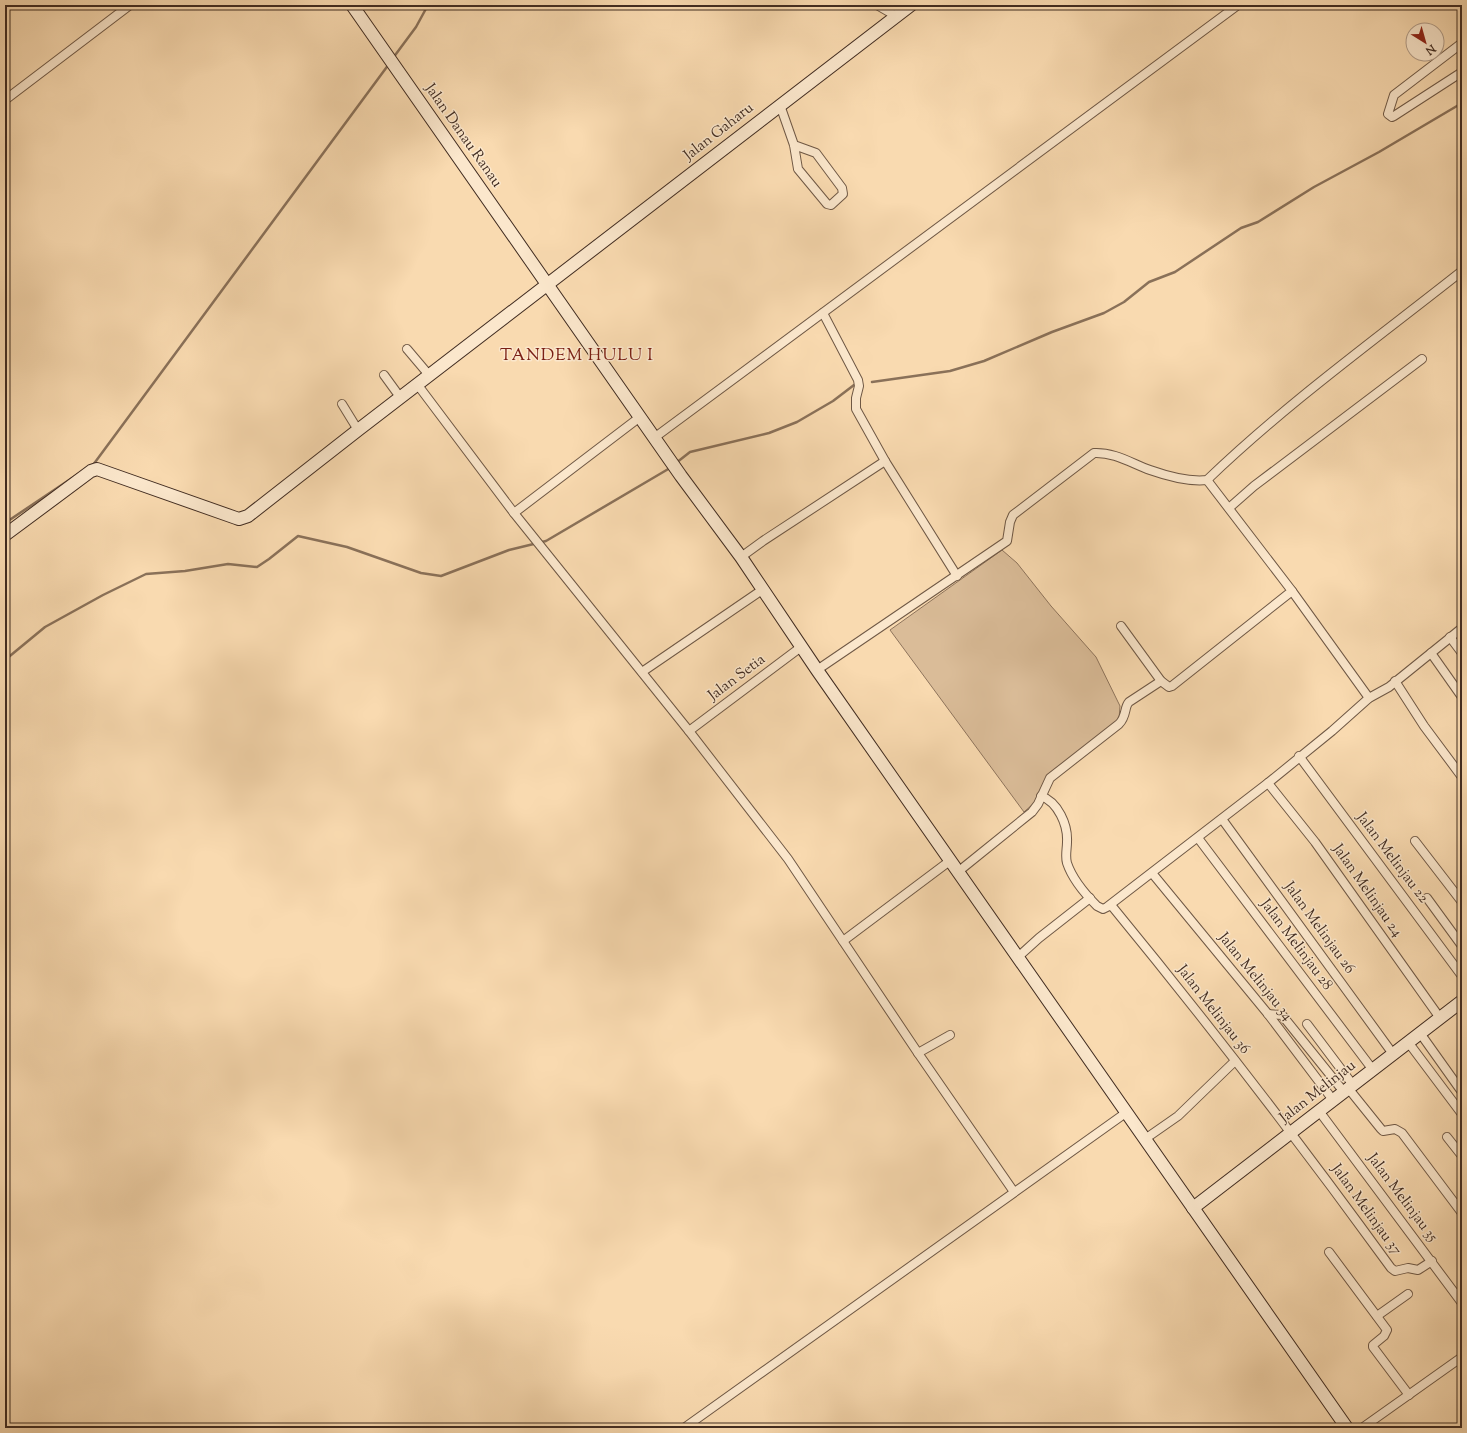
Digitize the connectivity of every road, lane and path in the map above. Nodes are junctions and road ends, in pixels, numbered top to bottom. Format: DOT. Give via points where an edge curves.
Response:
graph roads {
  1 [pos="130,5"];
  2 [pos="352,5"];
  3 [pos="877,5"];
  4 [pos="910,5"];
  5 [pos="1238,5"];
  6 [pos="896,16"];
  7 [pos="1461,45"];
  8 [pos="1462,72"];
  9 [pos="5,100"];
  10 [pos="780,104"];
  11 [pos="794,145"];
  12 [pos="1462,271"];
  13 [pos="547,285"];
  14 [pos="823,313"];
  15 [pos="407,349"];
  16 [pos="1422,359"];
  17 [pos="384,375"];
  18 [pos="429,375"];
  19 [pos="417,384"];
  20 [pos="400,397"];
  21 [pos="342,404"];
  22 [pos="640,417"];
  23 [pos="358,430"];
  24 [pos="654,438"];
  25 [pos="885,461"];
  26 [pos="1207,480"];
  27 [pos="1229,508"];
  28 [pos="514,513"];
  29 [pos="5,535"];
  30 [pos="741,557"];
  31 [pos="957,576"];
  32 [pos="762,590"];
  33 [pos="1292,591"];
  34 [pos="1121,626"];
  35 [pos="1462,628"];
  36 [pos="1450,637"];
  37 [pos="802,647"];
  38 [pos="1431,653"];
  39 [pos="1462,653"];
  40 [pos="818,670"];
  41 [pos="642,672"];
  42 [pos="1161,681"];
  43 [pos="1395,681"];
  44 [pos="1462,697"];
  45 [pos="1369,698"];
  46 [pos="689,731"];
  47 [pos="1299,756"];
  48 [pos="1462,777"];
  49 [pos="1268,783"];
  50 [pos="1041,796"];
  51 [pos="1222,819"];
  52 [pos="1198,838"];
  53 [pos="1415,841"];
  54 [pos="951,860"];
  55 [pos="959,871"];
  56 [pos="1152,873"];
  57 [pos="1090,898"];
  58 [pos="1428,898"];
  59 [pos="1462,902"];
  60 [pos="1111,905"];
  61 [pos="843,942"];
  62 [pos="1462,946"];
  63 [pos="1018,957"];
  64 [pos="1462,976"];
  65 [pos="1462,1001"];
  66 [pos="1268,1014"];
  67 [pos="1440,1018"];
  68 [pos="1307,1024"];
  69 [pos="1420,1033"];
  70 [pos="950,1035"];
  71 [pos="1408,1042"];
  72 [pos="918,1053"];
  73 [pos="1393,1054"];
  74 [pos="1235,1061"];
  75 [pos="1373,1070"];
  76 [pos="1348,1088"];
  77 [pos="1462,1092"];
  78 [pos="1333,1100"];
  79 [pos="1319,1111"];
  80 [pos="1127,1112"];
  81 [pos="1462,1114"];
  82 [pos="1290,1133"];
  83 [pos="1447,1137"];
  84 [pos="1145,1139"];
  85 [pos="1462,1156"];
  86 [pos="1014,1192"];
  87 [pos="1193,1208"];
  88 [pos="1462,1213"];
  89 [pos="1329,1252"];
  90 [pos="1432,1261"];
  91 [pos="1408,1294"];
  92 [pos="1462,1303"];
  93 [pos="1377,1316"];
  94 [pos="1462,1357"];
  95 [pos="1408,1395"];
  96 [pos="684,1428"];
  97 [pos="1347,1428"];
  98 [pos="1362,1428"];
  1 -- 9 [label="street"];
  2 -- 13 [label="street, Jalan Danau Ranau"];
  3 -- 6 [label="street"];
  4 -- 6 [label="street, Jalan Gaharu"];
  5 -- 14 [label="street"];
  6 -- 10 [label="street, Jalan Gaharu"];
  7 -- 8 [label="street" via="1394,95 1388,114 1394,116"];
  10 -- 11 [label="street"];
  10 -- 13 [label="street, Jalan Gaharu"];
  11 -- 11 [label="street" via="800,173 830,206 843,194 842,188 816,153"];
  12 -- 26 [label="street" via="1353,356"];
  13 -- 18 [label="street, Jalan Gaharu"];
  13 -- 22 [label="street, Jalan Danau Ranau"];
  14 -- 24 [label="street"];
  14 -- 25 [label="street" via="858,380 856,409"];
  15 -- 18 [label="street"];
  16 -- 27 [label="street" via="1254,486"];
  17 -- 20 [label="street"];
  18 -- 19 [label="street, Jalan Gaharu"];
  19 -- 20 [label="street, Jalan Gaharu"];
  19 -- 28 [label="street"];
  20 -- 23 [label="street, Jalan Gaharu"];
  21 -- 23 [label="street"];
  22 -- 24 [label="street, Jalan Danau Ranau"];
  22 -- 28 [label="street"];
  23 -- 29 [label="street, Jalan Gaharu" via="244,519 97,469"];
  24 -- 30 [label="street, Jalan Danau Ranau"];
  25 -- 30 [label="street"];
  25 -- 31 [label="street"];
  26 -- 27 [label="street"];
  26 -- 31 [label="street" via="1183,478 1151,470 1112,454 1094,453 1020,508 1010,522 1007,541"];
  27 -- 33 [label="street"];
  28 -- 41 [label="street"];
  30 -- 32 [label="street, Jalan Danau Ranau"];
  31 -- 40 [label="street"];
  32 -- 37 [label="street, Jalan Danau Ranau"];
  32 -- 41 [label="street"];
  33 -- 42 [label="street" via="1175,684 1169,687"];
  33 -- 45 [label="street"];
  34 -- 42 [label="street"];
  35 -- 36 [label="street"];
  36 -- 38 [label="street"];
  36 -- 39 [label="street"];
  37 -- 40 [label="street, Jalan Danau Ranau"];
  37 -- 46 [label="street, Jalan Setia"];
  38 -- 43 [label="street"];
  38 -- 44 [label="street"];
  40 -- 54 [label="street, Jalan Danau Ranau"];
  41 -- 46 [label="street"];
  42 -- 50 [label="street" via="1126,704 1124,719 1050,778"];
  43 -- 45 [label="street"];
  43 -- 48 [label="street"];
  45 -- 47 [label="street"];
  46 -- 61 [label="street" via="788,859"];
  47 -- 49 [label="street"];
  47 -- 64 [label="street, Jalan Melinjau 22"];
  49 -- 51 [label="street"];
  49 -- 67 [label="street, Jalan Melinjau 24" via="1315,842"];
  50 -- 55 [label="street" via="1032,812"];
  50 -- 57 [label="street" via="1051,802 1064,820 1067,861"];
  51 -- 52 [label="street"];
  51 -- 73 [label="street, Jalan Melinjau 26"];
  52 -- 56 [label="street"];
  52 -- 75 [label="street, Jalan Melinjau 28"];
  53 -- 59 [label="street"];
  54 -- 55 [label="street, Jalan Danau Ranau"];
  54 -- 61 [label="street"];
  55 -- 63 [label="street, Jalan Danau Ranau"];
  56 -- 60 [label="street"];
  56 -- 66 [label="street, Jalan Melinjau 34"];
  57 -- 60 [label="street" via="1099,908"];
  57 -- 63 [label="street"];
  58 -- 62 [label="street"];
  60 -- 74 [label="street, Jalan Melinjau 36"];
  61 -- 72 [label="street"];
  63 -- 80 [label="street, Jalan Danau Ranau"];
  65 -- 67 [label="street, Jalan Melinjau"];
  66 -- 76 [label="street" via="1282,1015"];
  66 -- 78 [label="street, Jalan Melinjau 34"];
  67 -- 69 [label="street, Jalan Melinjau"];
  68 -- 76 [label="street"];
  69 -- 71 [label="street, Jalan Melinjau"];
  69 -- 77 [label="street"];
  70 -- 72 [label="street"];
  71 -- 73 [label="street, Jalan Melinjau"];
  71 -- 81 [label="street"];
  72 -- 86 [label="street"];
  73 -- 75 [label="street, Jalan Melinjau"];
  74 -- 82 [label="street, Jalan Melinjau 36"];
  74 -- 84 [label="street" via="1178,1116"];
  75 -- 76 [label="street, Jalan Melinjau"];
  76 -- 78 [label="street, Jalan Melinjau"];
  76 -- 88 [label="street" via="1383,1131 1395,1129 1402,1133"];
  78 -- 79 [label="street, Jalan Melinjau"];
  79 -- 82 [label="street, Jalan Melinjau"];
  79 -- 90 [label="street, Jalan Melinjau 35"];
  80 -- 84 [label="street, Jalan Danau Ranau"];
  80 -- 86 [label="street"];
  82 -- 87 [label="street, Jalan Melinjau"];
  82 -- 90 [label="street, Jalan Melinjau 37" via="1327,1179 1391,1268 1395,1271 1408,1268 1418,1270"];
  83 -- 85 [label="street"];
  84 -- 87 [label="street, Jalan Danau Ranau"];
  86 -- 96 [label="street"];
  87 -- 97 [label="street, Jalan Danau Ranau"];
  89 -- 93 [label="street"];
  90 -- 92 [label="street, Jalan Melinjau 35"];
  91 -- 93 [label="street"];
  93 -- 95 [label="street" via="1387,1330 1373,1347"];
  94 -- 95 [label="street"];
  95 -- 98 [label="street"];
}
